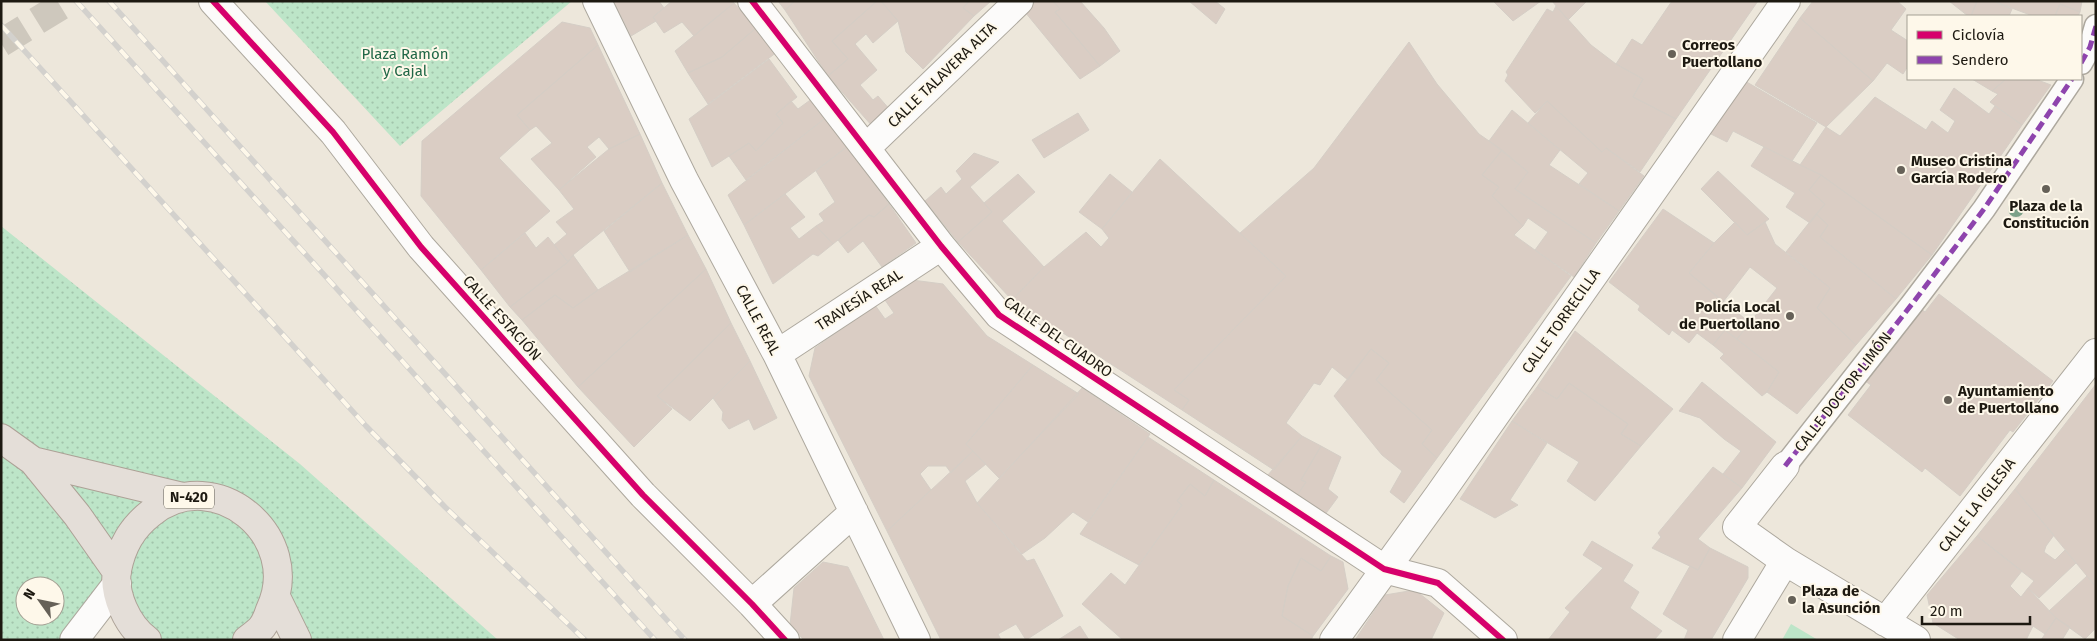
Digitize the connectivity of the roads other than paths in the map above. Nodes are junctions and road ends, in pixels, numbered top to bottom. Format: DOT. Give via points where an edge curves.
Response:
graph roads {
  1 [pos="213,1"];
  2 [pos="596,1"];
  3 [pos="752,1"];
  4 [pos="1019,1"];
  5 [pos="1786,1"];
  6 [pos="2071,80"];
  7 [pos="866,148"];
  8 [pos="941,246"];
  9 [pos="2096,353"];
  10 [pos="777,354"];
  11 [pos="1,438"];
  12 [pos="33,461"];
  13 [pos="1785,466"];
  14 [pos="183,497"];
  15 [pos="854,512"];
  16 [pos="1785,561"];
  17 [pos="1384,570"];
  18 [pos="117,578"];
  19 [pos="276,597"];
  20 [pos="752,604"];
  21 [pos="1885,622"];
  22 [pos="74,640"];
  23 [pos="147,640"];
  24 [pos="247,640"];
  25 [pos="297,640"];
  26 [pos="785,640"];
  27 [pos="916,640"];
  28 [pos="1334,640"];
  29 [pos="1503,640"];
  30 [pos="1736,640"];
  31 [pos="1916,640"];
  1 -- 20 [label="street, CALLE ESTACIÓN" via="333,132 421,247 630,480"];
  2 -- 10 [label="street, CALLE REAL" via="684,180"];
  3 -- 7 [label="street, CALLE DEL CUADRO"];
  4 -- 7 [label="street, CALLE TALAVERA ALTA"];
  5 -- 17 [label="street, CALLE TORRECILLA"];
  6 -- 13 [label="street, CALLE DOCTOR LIMÓN" via="1984,209"];
  7 -- 8 [label="street, CALLE DEL CUADRO"];
  8 -- 10 [label="street, TRAVESÍA REAL"];
  8 -- 17 [label="street, CALLE DEL CUADRO" via="999,315"];
  9 -- 21 [label="street, CALLE LA IGLESIA"];
  10 -- 15 [label="street, CALLE REAL"];
  11 -- 12 [label="highway, N-420"];
  12 -- 14 [label="highway, N-420"];
  12 -- 18 [label="highway, N-420" via="78,515"];
  13 -- 16 [label="street, CALLE DOCTOR LIMÓN" via="1737,527"];
  14 -- 18 [label="highway, N-420" via="158,507 137,523 123,546"];
  14 -- 19 [label="highway, N-420" via="206,496 228,502 248,514 264,530 275,551 279,574"];
  15 -- 20 [label="street"];
  15 -- 27 [label="street, CALLE REAL"];
  16 -- 21 [label="street"];
  16 -- 30 [label="street"];
  17 -- 28 [label="street, CALLE TORRECILLA"];
  17 -- 29 [label="street, CALLE DEL CUADRO" via="1438,583"];
  18 -- 22 [label="street"];
  18 -- 23 [label="highway, N-420" via="124,611"];
  19 -- 24 [label="highway, N-420" via="262,627"];
  19 -- 25 [label="highway"];
  20 -- 26 [label="street, CALLE ESTACIÓN"];
  21 -- 31 [label="street"];
}
